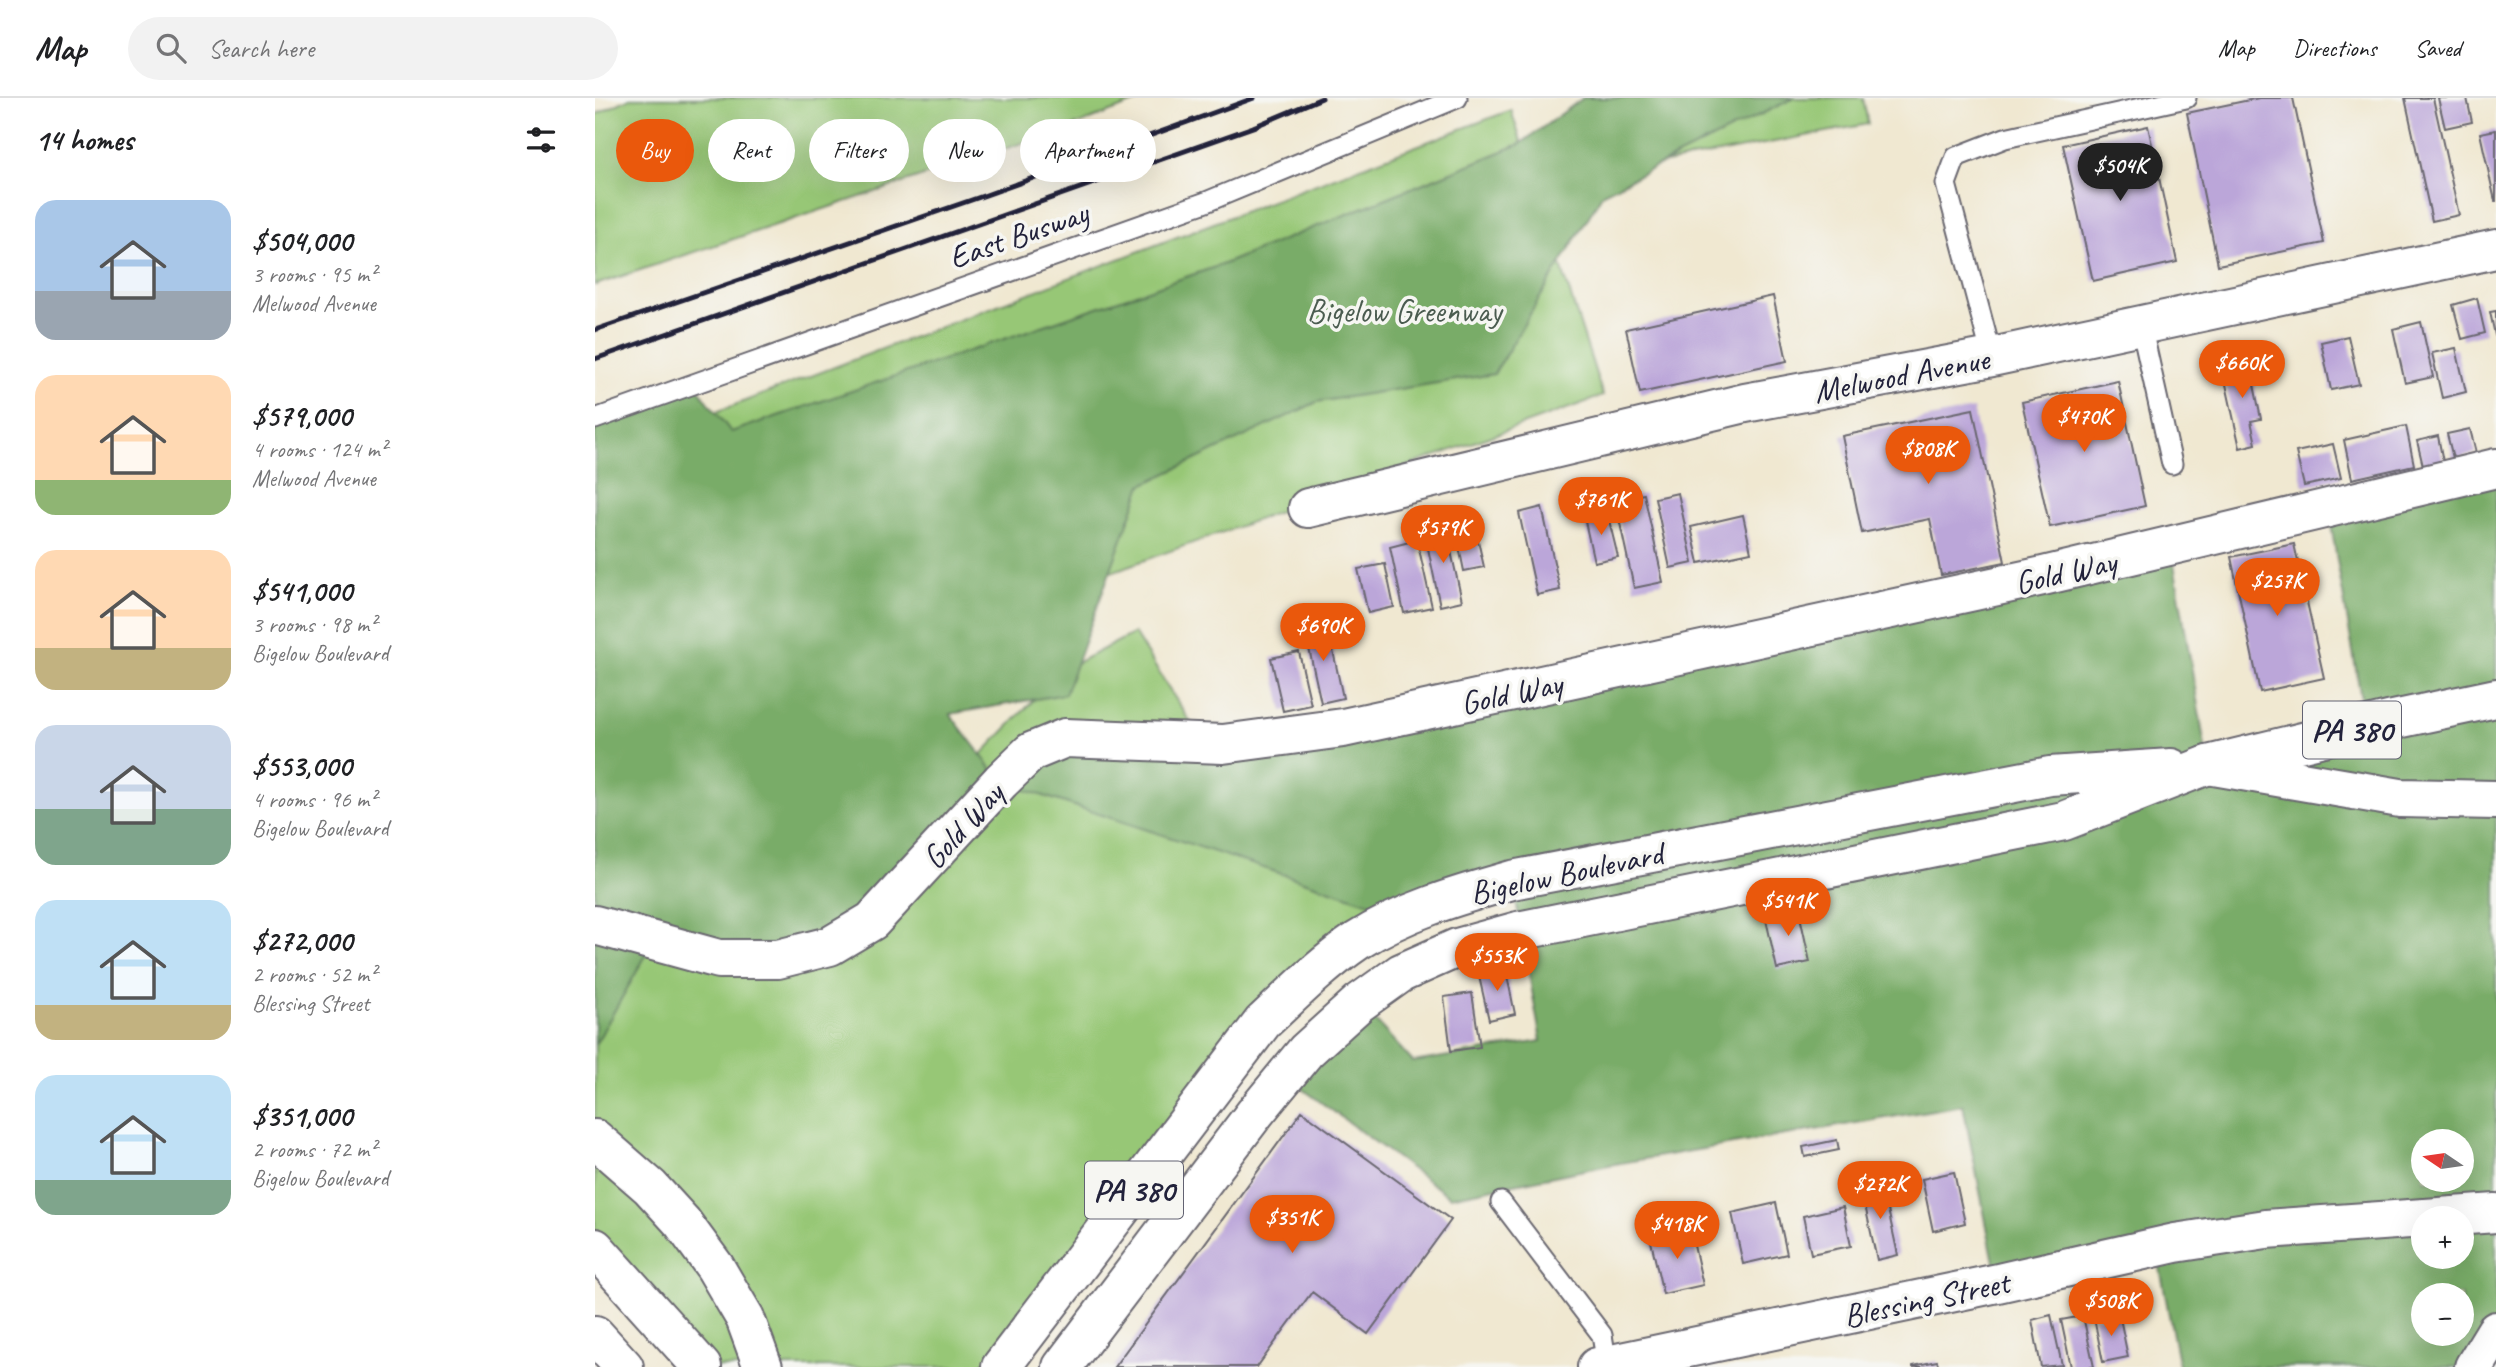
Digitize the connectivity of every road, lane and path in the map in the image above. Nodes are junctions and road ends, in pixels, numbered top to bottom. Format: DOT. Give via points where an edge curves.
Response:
graph roads {
  1 [pos="1457,98"];
  2 [pos="2186,98"];
  3 [pos="2496,249"];
  4 [pos="2141,325"];
  5 [pos="1992,357"];
  6 [pos="595,419"];
  7 [pos="2172,464"];
  8 [pos="2496,468"];
  9 [pos="1308,508"];
  10 [pos="2496,698"];
  11 [pos="2208,765"];
  12 [pos="2496,800"];
  13 [pos="595,925"];
  14 [pos="595,1139"];
  15 [pos="1501,1202"];
  16 [pos="2496,1213"];
  17 [pos="2474,1215"];
  18 [pos="2411,1219"];
  19 [pos="595,1248"];
  20 [pos="1036,1321"];
  21 [pos="2496,1331"];
  22 [pos="595,1335"];
  23 [pos="1689,1358"];
  24 [pos="1602,1366"];
  25 [pos="624,1367"];
  26 [pos="702,1367"];
  27 [pos="763,1367"];
  28 [pos="978,1367"];
  29 [pos="1001,1367"];
  30 [pos="1062,1367"];
  31 [pos="2474,1367"];
  1 -- 6 [label="lane, East Busway" via="1206,202"];
  2 -- 5 [label="lane" via="2005,138 1957,157 1946,184"];
  3 -- 4 [label="street, Melwood Avenue"];
  4 -- 5 [label="street, Melwood Avenue"];
  4 -- 7 [label="lane"];
  5 -- 9 [label="street, Melwood Avenue" via="1745,402"];
  8 -- 13 [label="street, Gold Way" via="2043,576 1343,728 1223,744 1065,738 1031,752 872,921 830,946 778,959 719,959"];
  10 -- 11 [label="street, PA 380"];
  11 -- 12 [label="street, Bigelow Boulevard" via="2400,798"];
  11 -- 20 [label="street, Bigelow Boulevard / PA 380" via="2050,776 1512,880 1407,915 1358,941 1263,1022"];
  11 -- 30 [label="street, Bigelow Boulevard / PA 380" via="2064,821 1518,931 1457,948 1401,972 1306,1051"];
  14 -- 27 [label="street" via="650,1188 715,1266 745,1318"];
  15 -- 24 [label="lane" via="1602,1335"];
  16 -- 17 [label="street, Blessing Street"];
  18 -- 23 [label="street, Blessing Street" via="2266,1229 2175,1243"];
  19 -- 26 [label="street"];
  20 -- 28 [label="street"];
  20 -- 29 [label="street, Bigelow Boulevard / PA 380"];
  21 -- 31 [label="street"];
  22 -- 25 [label="street"];
  23 -- 24 [label="street, Blessing Street"];
}
